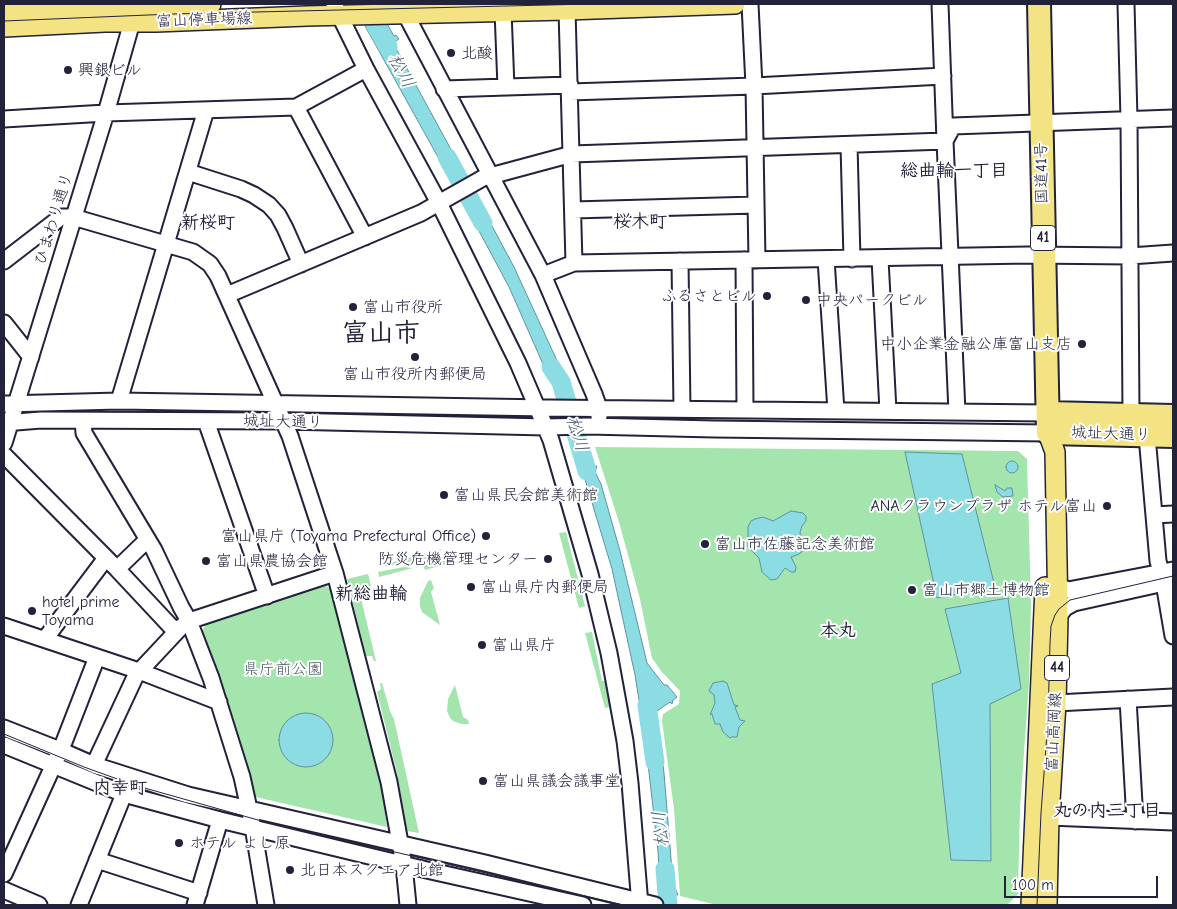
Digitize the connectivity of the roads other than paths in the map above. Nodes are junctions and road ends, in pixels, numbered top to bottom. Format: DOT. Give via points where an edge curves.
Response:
graph roads {
  1 [pos="211,4"];
  2 [pos="735,4"];
  3 [pos="750,4"];
  4 [pos="940,4"];
  5 [pos="1039,4"];
  6 [pos="1126,4"];
  7 [pos="4,10"];
  8 [pos="133,10"];
  9 [pos="567,10"];
  10 [pos="344,11"];
  11 [pos="503,11"];
  12 [pos="405,13"];
  13 [pos="4,27"];
  14 [pos="366,69"];
  15 [pos="943,76"];
  16 [pos="754,86"];
  17 [pos="506,87"];
  18 [pos="570,88"];
  19 [pos="444,89"];
  20 [pos="296,107"];
  21 [pos="206,110"];
  22 [pos="106,113"];
  23 [pos="1173,118"];
  24 [pos="4,119"];
  25 [pos="1129,119"];
  26 [pos="1041,122"];
  27 [pos="945,141"];
  28 [pos="850,145"];
  29 [pos="755,149"];
  30 [pos="572,154"];
  31 [pos="188,172"];
  32 [pos="485,178"];
  33 [pos="444,200"];
  34 [pos="756,205"];
  35 [pos="573,210"];
  36 [pos="73,217"];
  37 [pos="365,237"];
  38 [pos="166,244"];
  39 [pos="1173,253"];
  40 [pos="1044,255"];
  41 [pos="1130,256"];
  42 [pos="950,257"];
  43 [pos="826,259"];
  44 [pos="852,259"];
  45 [pos="880,259"];
  46 [pos="750,260"];
  47 [pos="4,261"];
  48 [pos="680,261"];
  49 [pos="574,263"];
  50 [pos="301,264"];
  51 [pos="543,275"];
  52 [pos="227,295"];
  53 [pos="4,323"];
  54 [pos="31,357"];
  55 [pos="119,401"];
  56 [pos="10,404"];
  57 [pos="276,404"];
  58 [pos="543,408"];
  59 [pos="592,408"];
  60 [pos="682,409"];
  61 [pos="745,410"];
  62 [pos="836,411"];
  63 [pos="888,411"];
  64 [pos="957,412"];
  65 [pos="1131,415"];
  66 [pos="1173,416"];
  67 [pos="83,421"];
  68 [pos="206,421"];
  69 [pos="284,421"];
  70 [pos="7,422"];
  71 [pos="1048,423"];
  72 [pos="594,426"];
  73 [pos="551,427"];
  74 [pos="1147,436"];
  75 [pos="1173,436"];
  76 [pos="4,444"];
  77 [pos="4,455"];
  78 [pos="1173,514"];
  79 [pos="1154,515"];
  80 [pos="147,540"];
  81 [pos="112,564"];
  82 [pos="335,573"];
  83 [pos="1168,576"];
  84 [pos="267,596"];
  85 [pos="1058,599"];
  86 [pos="189,621"];
  87 [pos="4,626"];
  88 [pos="176,632"];
  89 [pos="1173,636"];
  90 [pos="45,639"];
  91 [pos="97,657"];
  92 [pos="139,671"];
  93 [pos="1173,697"];
  94 [pos="1128,699"];
  95 [pos="219,702"];
  96 [pos="1056,703"];
  97 [pos="4,728"];
  98 [pos="4,745"];
  99 [pos="60,750"];
  100 [pos="94,765"];
  101 [pos="53,766"];
  102 [pos="124,794"];
  103 [pos="249,808"];
  104 [pos="1049,817"];
  105 [pos="220,820"];
  106 [pos="1136,820"];
  107 [pos="1173,822"];
  108 [pos="253,827"];
  109 [pos="400,844"];
  110 [pos="97,860"];
  111 [pos="404,864"];
  112 [pos="4,874"];
  113 [pos="4,890"];
  114 [pos="197,899"];
  115 [pos="640,904"];
  116 [pos="39,905"];
  117 [pos="79,905"];
  118 [pos="266,905"];
  119 [pos="408,905"];
  120 [pos="583,905"];
  121 [pos="655,905"];
  122 [pos="1031,905"];
  123 [pos="1048,905"];
  1 -- 8 [label="main road, 富山停車場線"];
  2 -- 9 [label="main road, 富山停車場線"];
  3 -- 16 [label="street"];
  4 -- 15 [label="street"];
  5 -- 26 [label="highway, 国道41号 / 41"];
  6 -- 25 [label="street"];
  7 -- 8 [label="main road, 富山停車場線" via="99,4"];
  8 -- 10 [label="main road, 富山停車場線"];
  8 -- 13 [label="main road, 富山停車場線"];
  8 -- 22 [label="street, ひまわり通り"];
  9 -- 11 [label="main road, 富山停車場線"];
  9 -- 18 [label="street"];
  10 -- 12 [label="main road, 富山停車場線"];
  10 -- 14 [label="street"];
  11 -- 12 [label="main road, 富山停車場線"];
  11 -- 17 [label="street"];
  12 -- 19 [label="street"];
  14 -- 20 [label="street"];
  14 -- 33 [label="street"];
  15 -- 16 [label="street"];
  15 -- 27 [label="street"];
  16 -- 18 [label="street"];
  16 -- 29 [label="street"];
  17 -- 18 [label="street"];
  17 -- 19 [label="street"];
  18 -- 30 [label="street"];
  19 -- 32 [label="street"];
  20 -- 21 [label="street"];
  20 -- 37 [label="street"];
  21 -- 22 [label="street"];
  21 -- 31 [label="street"];
  22 -- 24 [label="street"];
  22 -- 36 [label="street, ひまわり通り"];
  23 -- 25 [label="street"];
  25 -- 26 [label="street"];
  25 -- 41 [label="street"];
  26 -- 27 [label="street" via="953,126"];
  26 -- 40 [label="highway, 国道41号 / 41"];
  27 -- 28 [label="street"];
  27 -- 42 [label="street"];
  28 -- 29 [label="street"];
  28 -- 44 [label="street"];
  29 -- 30 [label="street"];
  29 -- 34 [label="street"];
  30 -- 32 [label="street"];
  30 -- 35 [label="street"];
  31 -- 38 [label="street"];
  31 -- 50 [label="street" via="241,189 268,205 278,215"];
  32 -- 33 [label="street"];
  32 -- 51 [label="street"];
  33 -- 37 [label="street"];
  33 -- 58 [label="street" via="518,363"];
  34 -- 35 [label="street"];
  34 -- 46 [label="street"];
  35 -- 49 [label="street"];
  36 -- 38 [label="street"];
  36 -- 47 [label="street" via="61,217"];
  36 -- 54 [label="street, ひまわり通り"];
  37 -- 50 [label="street"];
  38 -- 52 [label="street" via="193,252 210,264"];
  38 -- 55 [label="street"];
  39 -- 41 [label="street"];
  40 -- 41 [label="street"];
  40 -- 42 [label="street"];
  40 -- 71 [label="highway, 国道41号 / 41"];
  41 -- 65 [label="street"];
  42 -- 45 [label="street"];
  42 -- 64 [label="street"];
  43 -- 44 [label="street"];
  43 -- 46 [label="street"];
  43 -- 62 [label="street"];
  44 -- 45 [label="street"];
  45 -- 63 [label="street"];
  46 -- 48 [label="street"];
  46 -- 61 [label="street"];
  48 -- 49 [label="street"];
  48 -- 60 [label="street"];
  49 -- 51 [label="street"];
  50 -- 52 [label="street"];
  51 -- 59 [label="street"];
  52 -- 57 [label="street"];
  53 -- 54 [label="street"];
  54 -- 56 [label="street, ひまわり通り"];
  55 -- 56 [label="street, 城址大通り"];
  55 -- 57 [label="street, 城址大通り"];
  56 -- 70 [label="street, ひまわり通り"];
  57 -- 58 [label="street, 城址大通り"];
  57 -- 69 [label="street"];
  58 -- 59 [label="street, 城址大通り"];
  58 -- 73 [label="street"];
  59 -- 60 [label="street, 城址大通り"];
  59 -- 72 [label="street"];
  60 -- 61 [label="street, 城址大通り"];
  61 -- 62 [label="street, 城址大通り"];
  62 -- 63 [label="street, 城址大通り"];
  63 -- 64 [label="street, 城址大通り"];
  64 -- 71 [label="street, 城址大通り"];
  65 -- 66 [label="highway, 城址大通り"];
  65 -- 71 [label="highway, 城址大通り"];
  67 -- 68 [label="street, 城址大通り"];
  67 -- 70 [label="street, 城址大通り"];
  67 -- 80 [label="street" via="84,433"];
  68 -- 69 [label="street, 城址大通り"];
  68 -- 84 [label="street"];
  69 -- 73 [label="street, 城址大通り"];
  69 -- 82 [label="street"];
  70 -- 76 [label="street, ひまわり通り"];
  71 -- 72 [label="street, 城址大通り" via="714,429"];
  71 -- 74 [label="highway, 城址大通り"];
  71 -- 85 [label="main road, 富山高岡線 / 44" via="1044,452"];
  72 -- 73 [label="street, 城址大通り"];
  73 -- 115 [label="street" via="609,653 626,750"];
  74 -- 75 [label="highway, 城址大通り"];
  74 -- 79 [label="street"];
  77 -- 81 [label="street"];
  78 -- 79 [label="street"];
  79 -- 83 [label="street" via="1158,561"];
  80 -- 81 [label="street"];
  80 -- 86 [label="street"];
  81 -- 88 [label="street"];
  81 -- 90 [label="street"];
  82 -- 84 [label="street"];
  82 -- 109 [label="street" via="389,782"];
  83 -- 85 [label="street"];
  83 -- 85 [label="street" via="1068,590 1059,586"];
  83 -- 89 [label="street"];
  84 -- 86 [label="street"];
  85 -- 96 [label="main road, 富山高岡線 / 44"];
  85 -- 122 [label="main road, 富山高岡線 / 44"];
  86 -- 88 [label="street"];
  86 -- 95 [label="street"];
  87 -- 90 [label="street"];
  88 -- 92 [label="street"];
  90 -- 91 [label="street"];
  91 -- 92 [label="street"];
  91 -- 99 [label="street"];
  92 -- 95 [label="street"];
  92 -- 100 [label="street"];
  93 -- 94 [label="street"];
  94 -- 96 [label="street"];
  94 -- 106 [label="street"];
  95 -- 103 [label="street"];
  96 -- 104 [label="main road, 富山高岡線 / 44"];
  97 -- 99 [label="street"];
  98 -- 101 [label="street"];
  99 -- 100 [label="street"];
  99 -- 101 [label="street"];
  100 -- 103 [label="street" via="188,795"];
  101 -- 102 [label="street"];
  101 -- 112 [label="street"];
  102 -- 105 [label="street"];
  102 -- 110 [label="street"];
  103 -- 108 [label="street"];
  103 -- 109 [label="street"];
  104 -- 106 [label="street"];
  104 -- 123 [label="main road, 富山高岡線 / 44"];
  105 -- 108 [label="street"];
  105 -- 114 [label="street"];
  106 -- 107 [label="street"];
  108 -- 111 [label="street"];
  108 -- 118 [label="street"];
  109 -- 111 [label="street"];
  109 -- 115 [label="street"];
  110 -- 114 [label="street"];
  110 -- 117 [label="street"];
  111 -- 119 [label="street"];
  111 -- 120 [label="street"];
  113 -- 116 [label="street"];
  115 -- 121 [label="street"];
}
